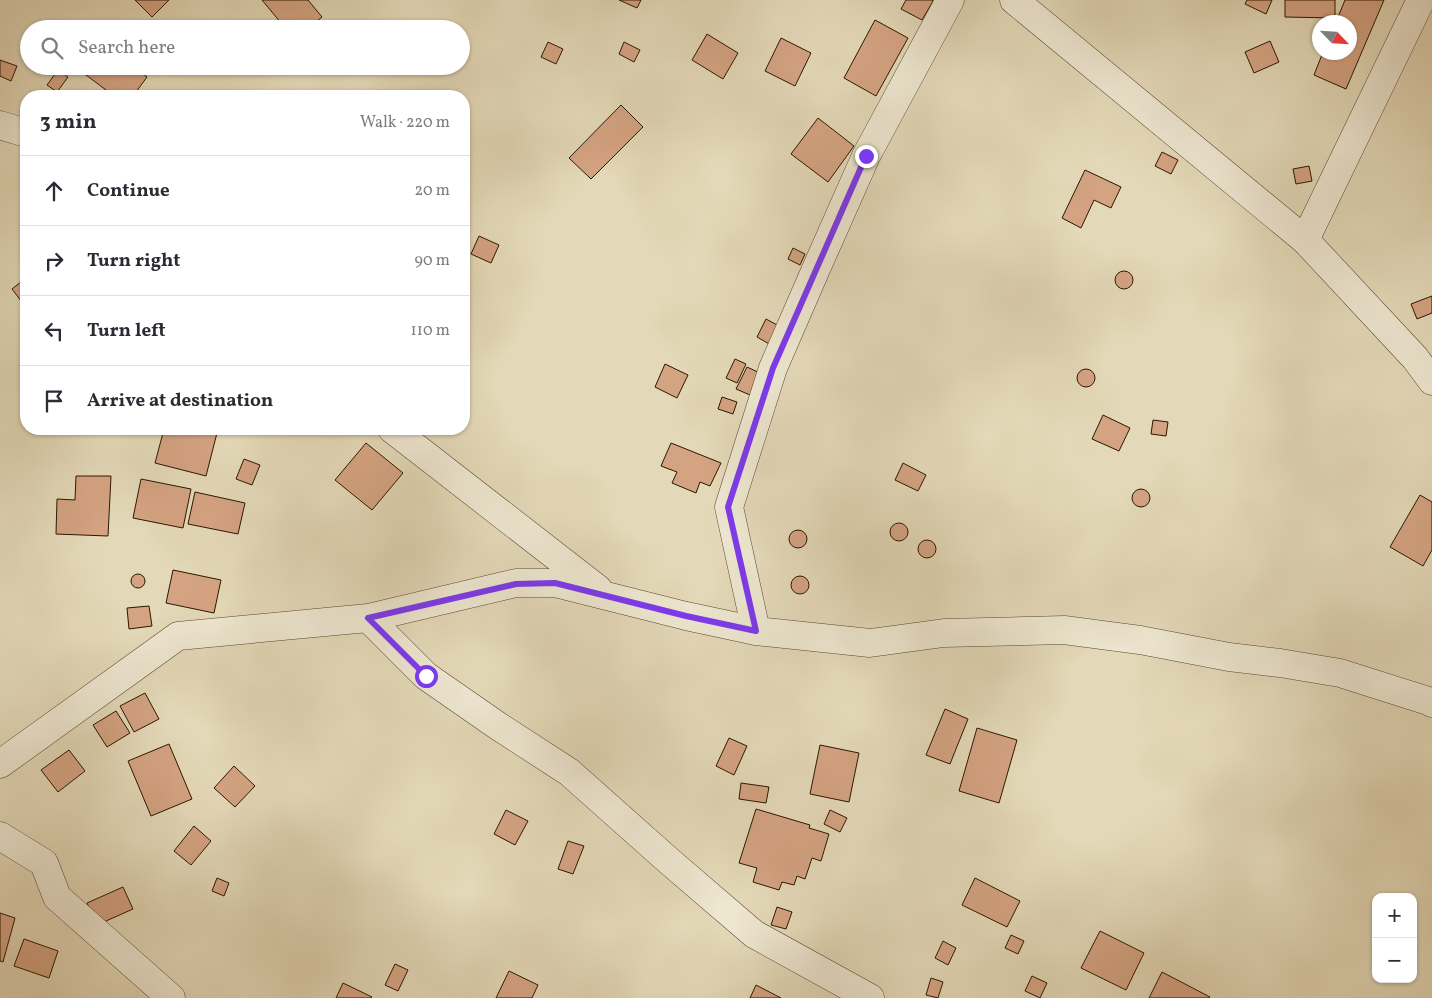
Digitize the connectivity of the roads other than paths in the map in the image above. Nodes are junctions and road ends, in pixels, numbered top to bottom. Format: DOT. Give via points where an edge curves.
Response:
graph roads {
  1 [pos="950,0"];
  2 [pos="1014,0"];
  3 [pos="1421,0"];
  4 [pos="0,124"];
  5 [pos="20,131"];
  6 [pos="1305,240"];
  7 [pos="1432,381"];
  8 [pos="400,435"];
  9 [pos="608,597"];
  10 [pos="368,618"];
  11 [pos="756,631"];
  12 [pos="1432,703"];
  13 [pos="0,764"];
  14 [pos="0,836"];
  15 [pos="171,998"];
  16 [pos="870,998"];
  1 -- 11 [label="street" via="866,156 816,269 773,368 728,507"];
  2 -- 6 [label="street"];
  3 -- 6 [label="street"];
  4 -- 5 [label="street"];
  6 -- 7 [label="street" via="1415,358"];
  8 -- 9 [label="street"];
  9 -- 10 [label="street" via="555,583 516,584"];
  9 -- 11 [label="street"];
  10 -- 13 [label="street" via="178,636"];
  10 -- 16 [label="street" via="426,676 569,772 754,934"];
  11 -- 12 [label="street" via="870,643 944,633 1064,630 1340,673"];
  14 -- 15 [label="street" via="44,863 57,897"];
}
